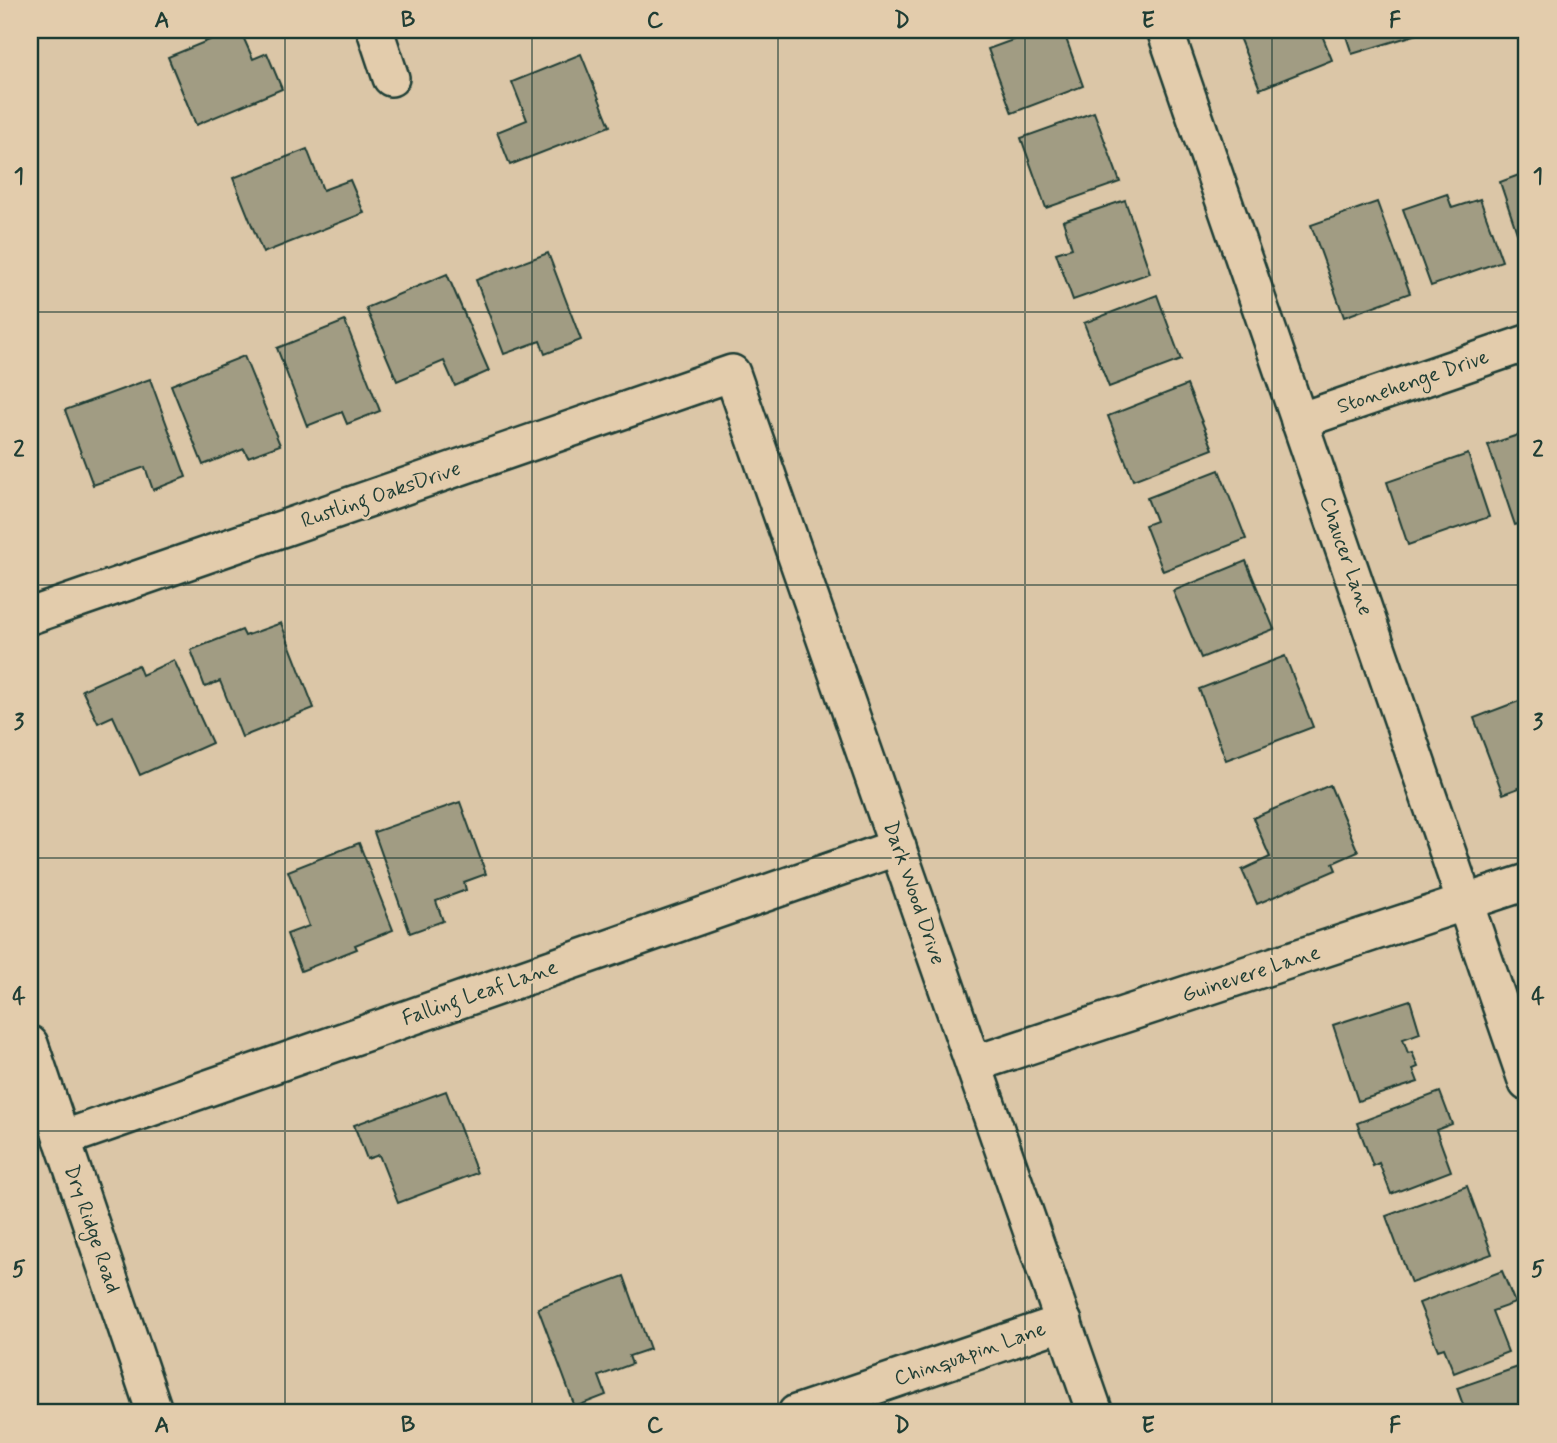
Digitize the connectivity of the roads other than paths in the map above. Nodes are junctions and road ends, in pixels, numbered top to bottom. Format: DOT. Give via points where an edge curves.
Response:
graph roads {
  1 [pos="375,30"];
  2 [pos="1165,30"];
  3 [pos="391,78"];
  4 [pos="1527,343"];
  5 [pos="732,373"];
  6 [pos="1299,421"];
  7 [pos="30,616"];
  8 [pos="898,847"];
  9 [pos="1527,882"];
  10 [pos="1466,904"];
  11 [pos="30,1044"];
  12 [pos="974,1064"];
  13 [pos="1527,1083"];
  14 [pos="62,1139"];
  15 [pos="1064,1322"];
  16 [pos="155,1413"];
  17 [pos="796,1413"];
  18 [pos="1095,1413"];
  1 -- 3 [label="street"];
  2 -- 6 [label="street, Chaucer Lane"];
  4 -- 6 [label="street, Stonehenge Drive"];
  5 -- 7 [label="street, Rustling OaksDrive"];
  5 -- 8 [label="street, Dark Wood Drive"];
  6 -- 10 [label="street, Chaucer Lane"];
  8 -- 12 [label="street, Dark Wood Drive"];
  8 -- 14 [label="street, Falling Leaf Lane"];
  9 -- 10 [label="street, Guinevere Lane"];
  10 -- 12 [label="street, Guinevere Lane"];
  10 -- 13 [label="street, Chaucer Lane"];
  11 -- 14 [label="street, Dry Ridge Road"];
  12 -- 15 [label="street, Dark Wood Drive"];
  14 -- 16 [label="street, Dry Ridge Road"];
  15 -- 17 [label="street, Chinquapin Lane"];
  15 -- 18 [label="street, Dark Wood Drive"];
}
